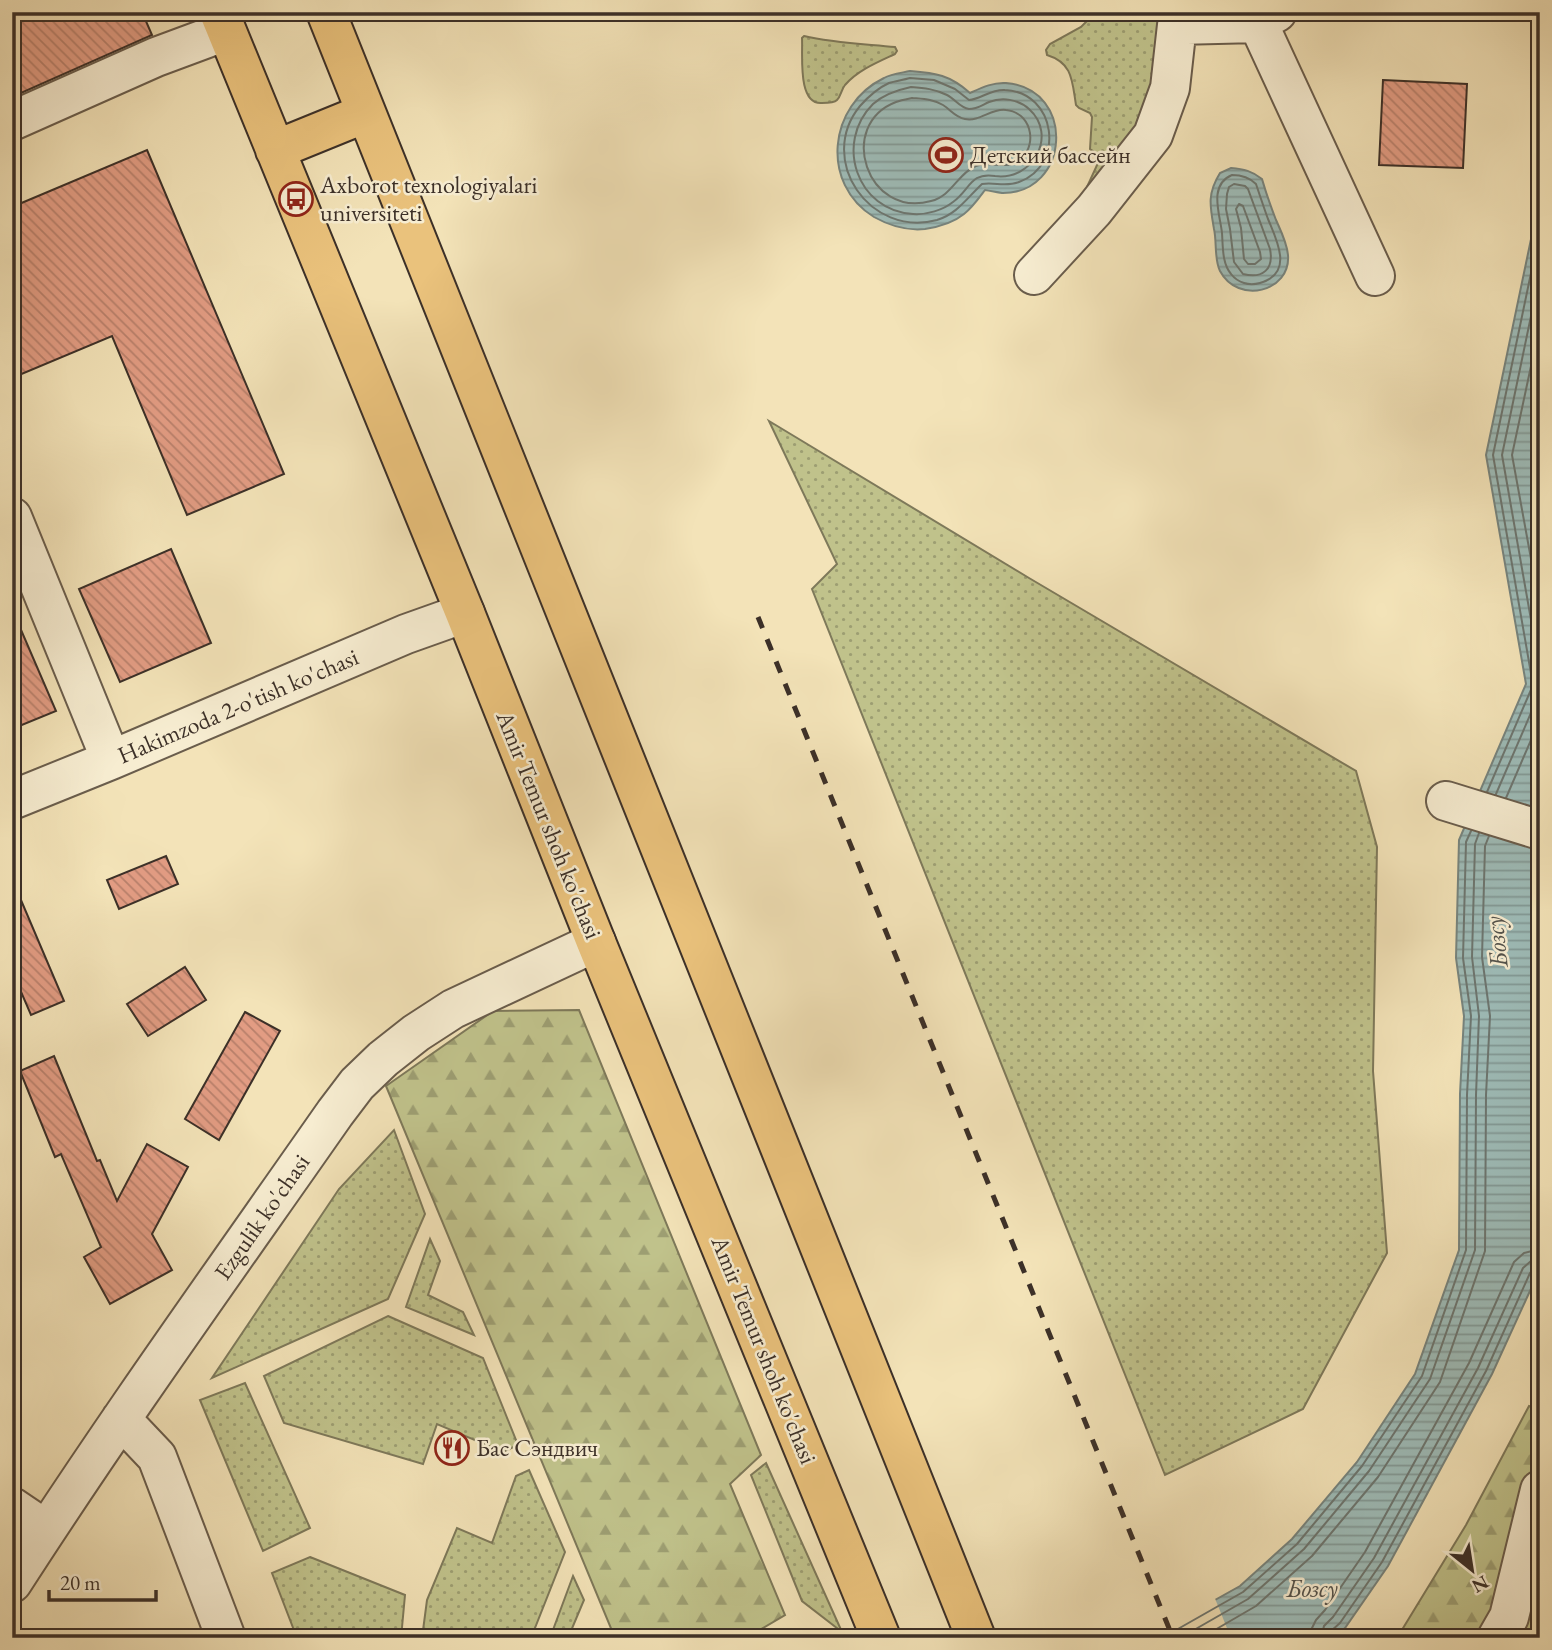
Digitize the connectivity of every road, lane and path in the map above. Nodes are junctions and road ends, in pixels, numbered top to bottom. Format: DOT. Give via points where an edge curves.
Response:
graph roads {
  1 [pos="326,12"];
  2 [pos="1262,16"];
  3 [pos="1172,18"];
  4 [pos="222,22"];
  5 [pos="366,113"];
  6 [pos="12,121"];
  7 [pos="275,150"];
  8 [pos="1034,275"];
  9 [pos="1375,276"];
  10 [pos="12,517"];
  11 [pos="465,613"];
  12 [pos="111,760"];
  13 [pos="12,800"];
  14 [pos="1446,802"];
  15 [pos="1540,830"];
  16 [pos="596,942"];
  17 [pos="121,1419"];
  18 [pos="1540,1490"];
  19 [pos="12,1507"];
  20 [pos="46,1530"];
  21 [pos="12,1583"];
  22 [pos="879,1631"];
  23 [pos="226,1638"];
  24 [pos="976,1638"];
  25 [pos="1497,1638"];
  1 -- 5 [label="main road"];
  2 -- 3 [label="street"];
  2 -- 9 [label="street"];
  3 -- 8 [label="street" via="1170,88 1153,135 1094,210"];
  4 -- 6 [label="street" via="156,57"];
  4 -- 7 [label="main road, Amir Temur shoh ko'chasi"];
  5 -- 7 [label="main road"];
  5 -- 24 [label="main road"];
  7 -- 11 [label="main road, Amir Temur shoh ko'chasi"];
  10 -- 12 [label="street"];
  11 -- 12 [label="street, Hakimzoda 2-o'tish ko'chasi"];
  11 -- 16 [label="main road, Amir Temur shoh ko'chasi"];
  12 -- 13 [label="street, Hakimzoda 2-o'tish ko'chasi"];
  14 -- 15 [label="street"];
  16 -- 17 [label="street, Ezgulik ko'chasi" via="453,1009 416,1033 357,1084"];
  16 -- 22 [label="main road, Amir Temur shoh ko'chasi"];
  17 -- 20 [label="street, Ezgulik ko'chasi"];
  17 -- 23 [label="street" via="157,1457"];
  18 -- 25 [label="street" via="1509,1617"];
  19 -- 20 [label="street"];
  20 -- 21 [label="street, Ezgulik ko'chasi"];
}
